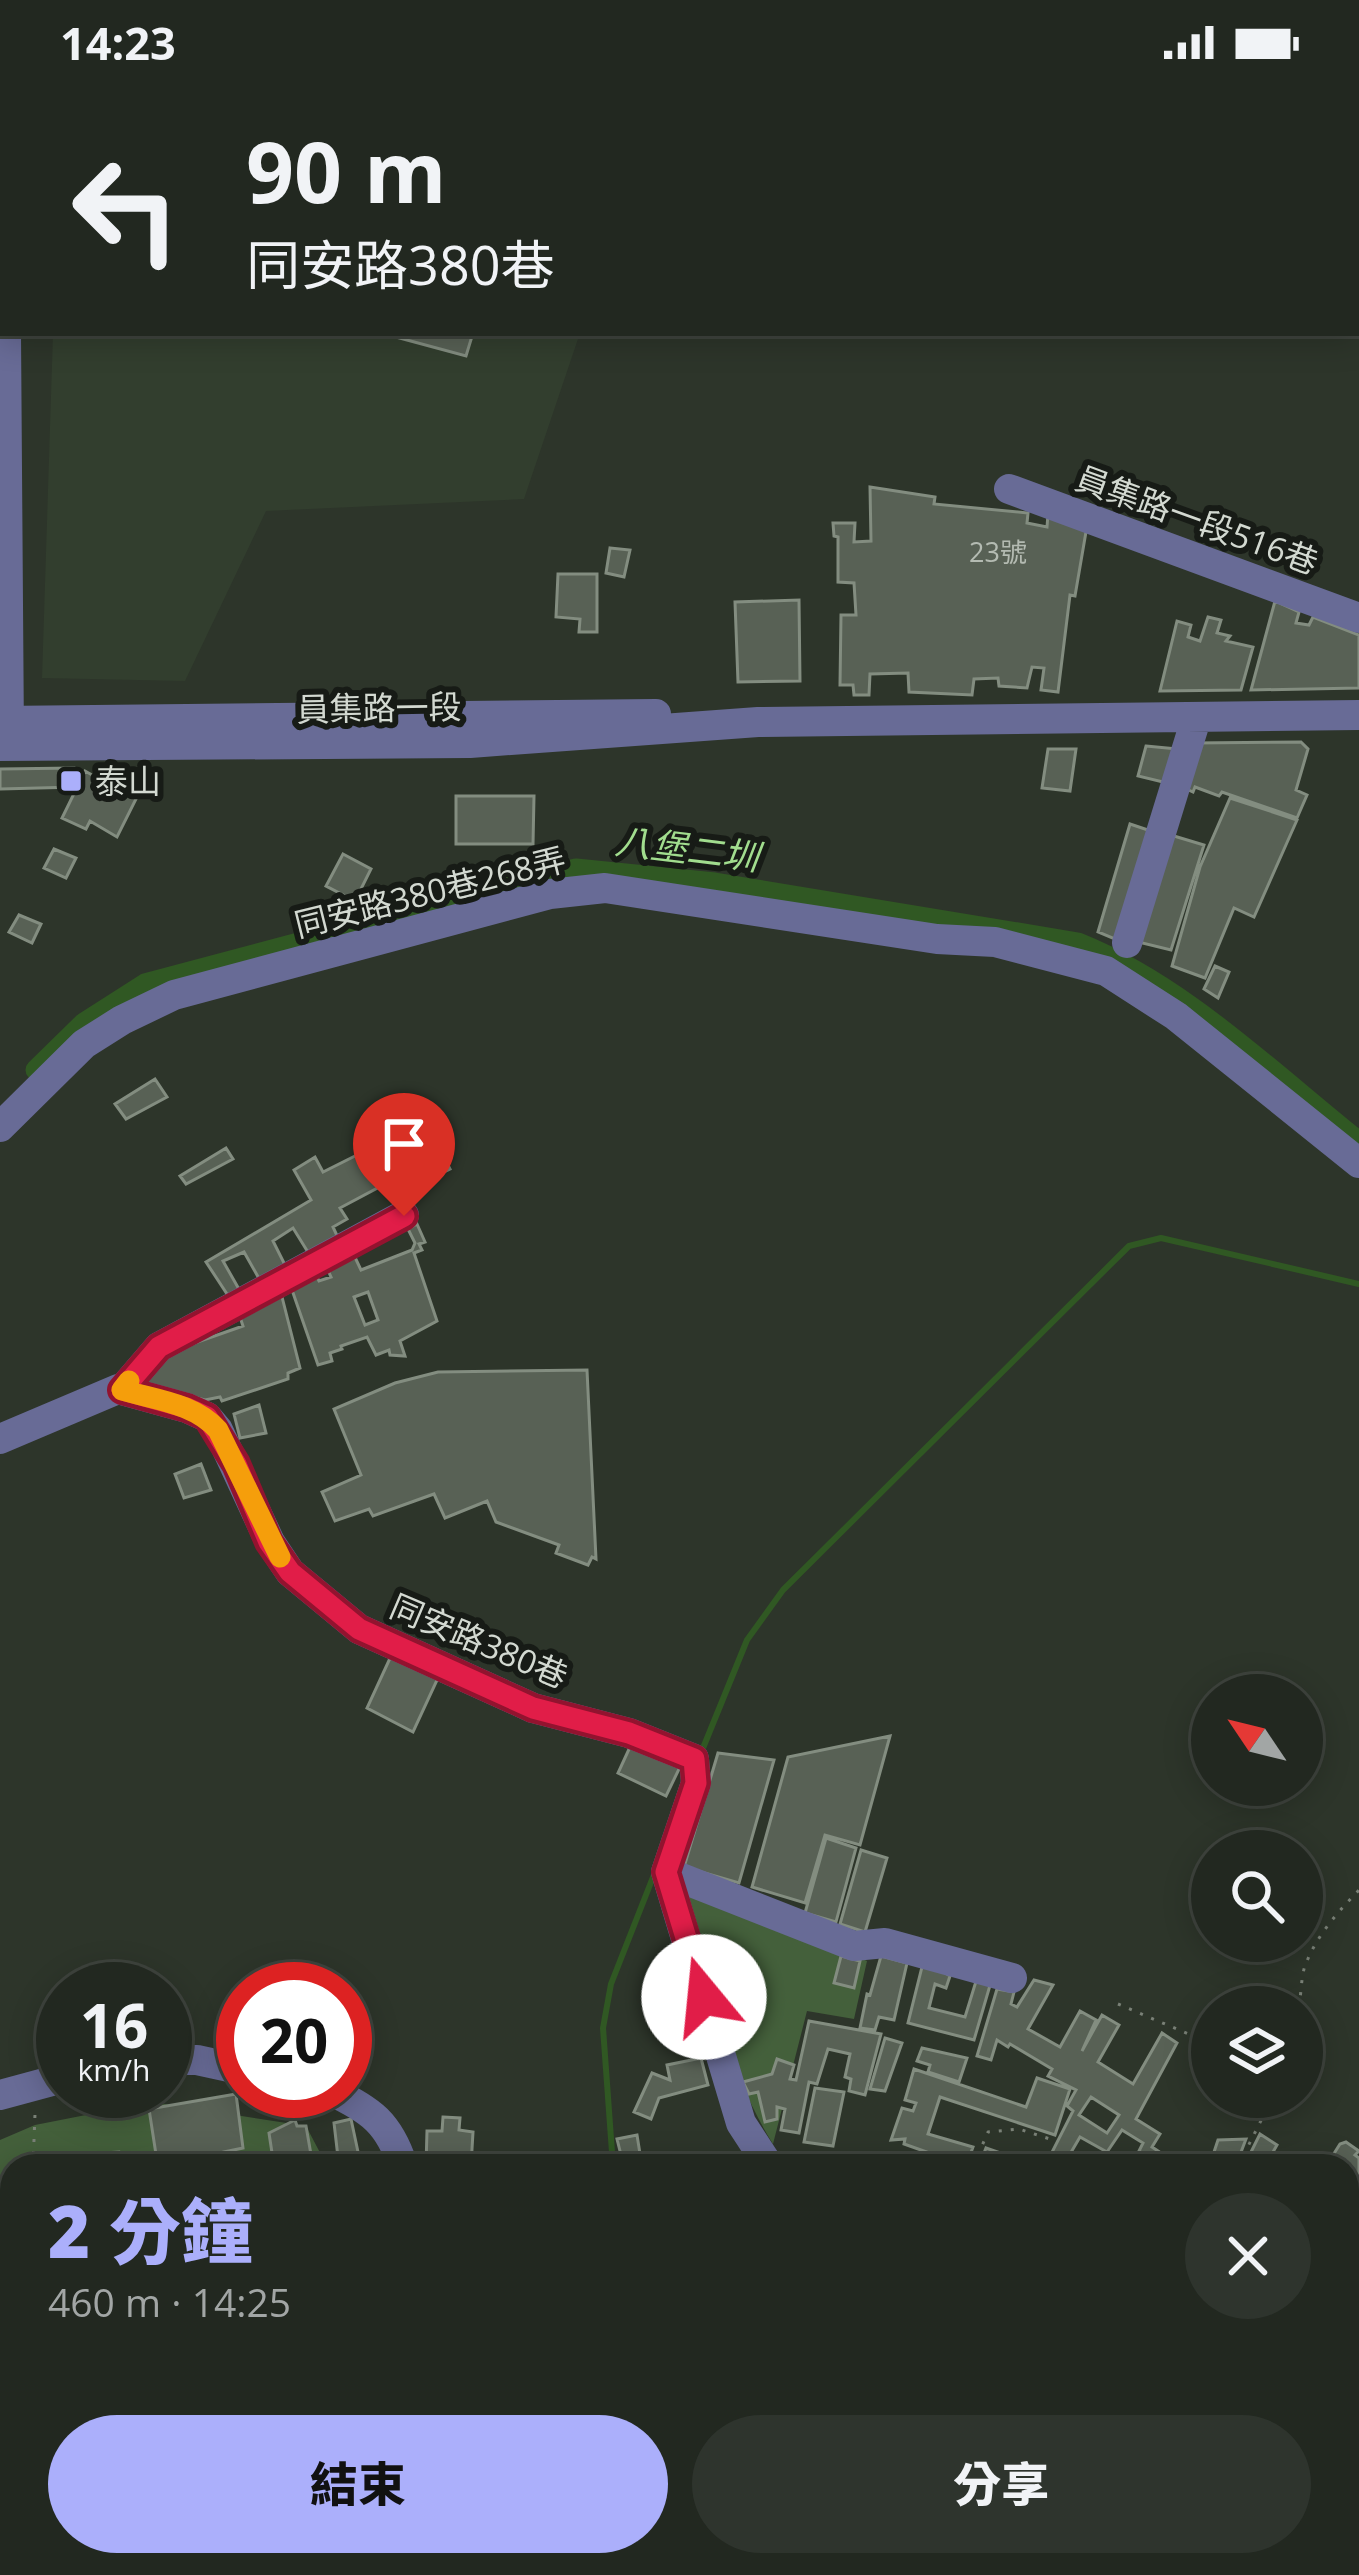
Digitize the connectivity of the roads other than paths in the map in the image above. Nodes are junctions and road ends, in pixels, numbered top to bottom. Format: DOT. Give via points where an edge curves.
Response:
graph roads {
  1 [pos="6,336"];
  2 [pos="1010,489"];
  3 [pos="1359,618"];
  4 [pos="1359,715"];
  5 [pos="1196,719"];
  6 [pos="5,734"];
  7 [pos="1126,943"];
  8 [pos="0,1127"];
  9 [pos="1359,1163"];
  10 [pos="404,1216"];
  11 [pos="122,1390"];
  12 [pos="0,1439"];
  13 [pos="666,1872"];
  14 [pos="1012,1978"];
  15 [pos="36,2085"];
  16 [pos="0,2095"];
  17 [pos="372,2116"];
  18 [pos="399,2154"];
  19 [pos="761,2154"];
  1 -- 6 [label="street"];
  2 -- 3 [label="street, 員集路一段516巷"];
  4 -- 5 [label="street, 員集路一段"];
  5 -- 6 [label="street, 員集路一段" via="758,722 626,712"];
  5 -- 7 [label="street"];
  8 -- 9 [label="street, 同安路380巷268弄" via="84,1044 174,995 550,893 605,889 995,942 1106,971"];
  10 -- 11 [label="street" via="159,1347"];
  11 -- 12 [label="street"];
  11 -- 13 [label="street, 同安路380巷" via="207,1417 290,1572 359,1629 533,1708 694,1759 696,1783"];
  13 -- 14 [label="street" via="854,1946 885,1943"];
  13 -- 19 [label="street" via="741,2123"];
  15 -- 16 [label="street"];
  17 -- 18 [label="street" via="392,2133"];
}
